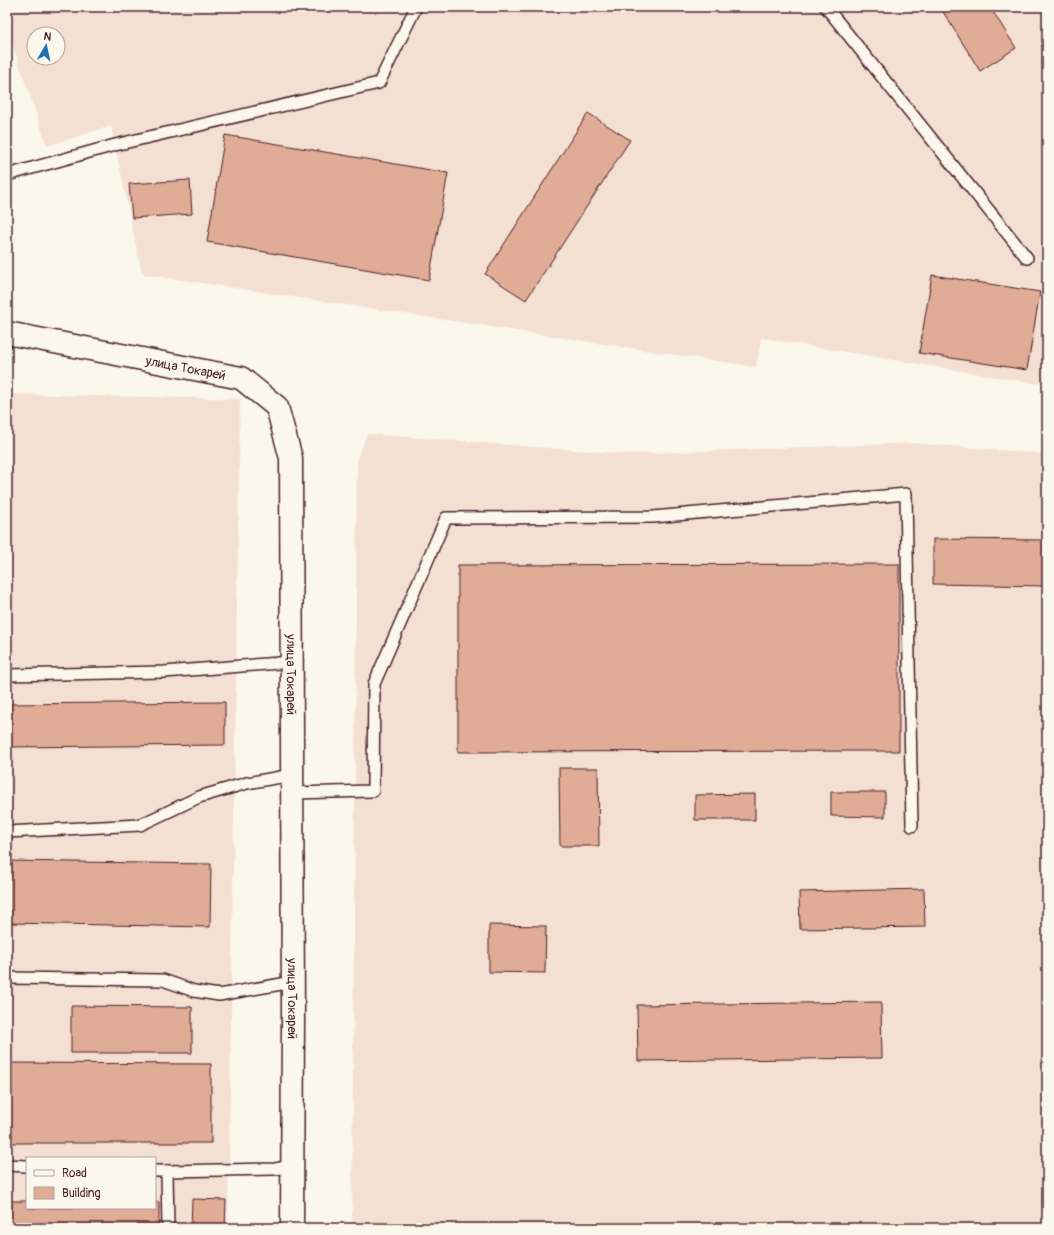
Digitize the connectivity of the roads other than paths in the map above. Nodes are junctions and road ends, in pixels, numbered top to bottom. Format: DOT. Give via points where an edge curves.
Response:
graph roads {
  1 [pos="416,7"];
  2 [pos="826,7"];
  3 [pos="7,175"];
  4 [pos="1027,258"];
  5 [pos="7,333"];
  6 [pos="292,662"];
  7 [pos="7,675"];
  8 [pos="292,784"];
  9 [pos="912,826"];
  10 [pos="7,832"];
  11 [pos="7,978"];
  12 [pos="293,982"];
  13 [pos="7,1165"];
  14 [pos="26,1166"];
  15 [pos="292,1166"];
  16 [pos="156,1171"];
  17 [pos="167,1171"];
  18 [pos="168,1228"];
  19 [pos="292,1228"];
  1 -- 3 [label="lane" via="379,83 115,145"];
  2 -- 4 [label="lane"];
  5 -- 6 [label="street, улица Токарей" via="240,378 278,407 291,458"];
  6 -- 7 [label="lane" via="164,672"];
  6 -- 8 [label="street, улица Токарей"];
  8 -- 9 [label="lane" via="373,791 374,684 446,518 653,517 906,494"];
  8 -- 10 [label="lane" via="247,783 199,797 140,825"];
  8 -- 12 [label="street, улица Токарей"];
  11 -- 12 [label="lane" via="163,980 194,991 218,994"];
  12 -- 15 [label="street, улица Токарей"];
  13 -- 14 [label="lane"];
  15 -- 17 [label="lane" via="275,1169"];
  15 -- 19 [label="street, улица Токарей"];
  16 -- 17 [label="lane"];
  17 -- 18 [label="lane"];
}
